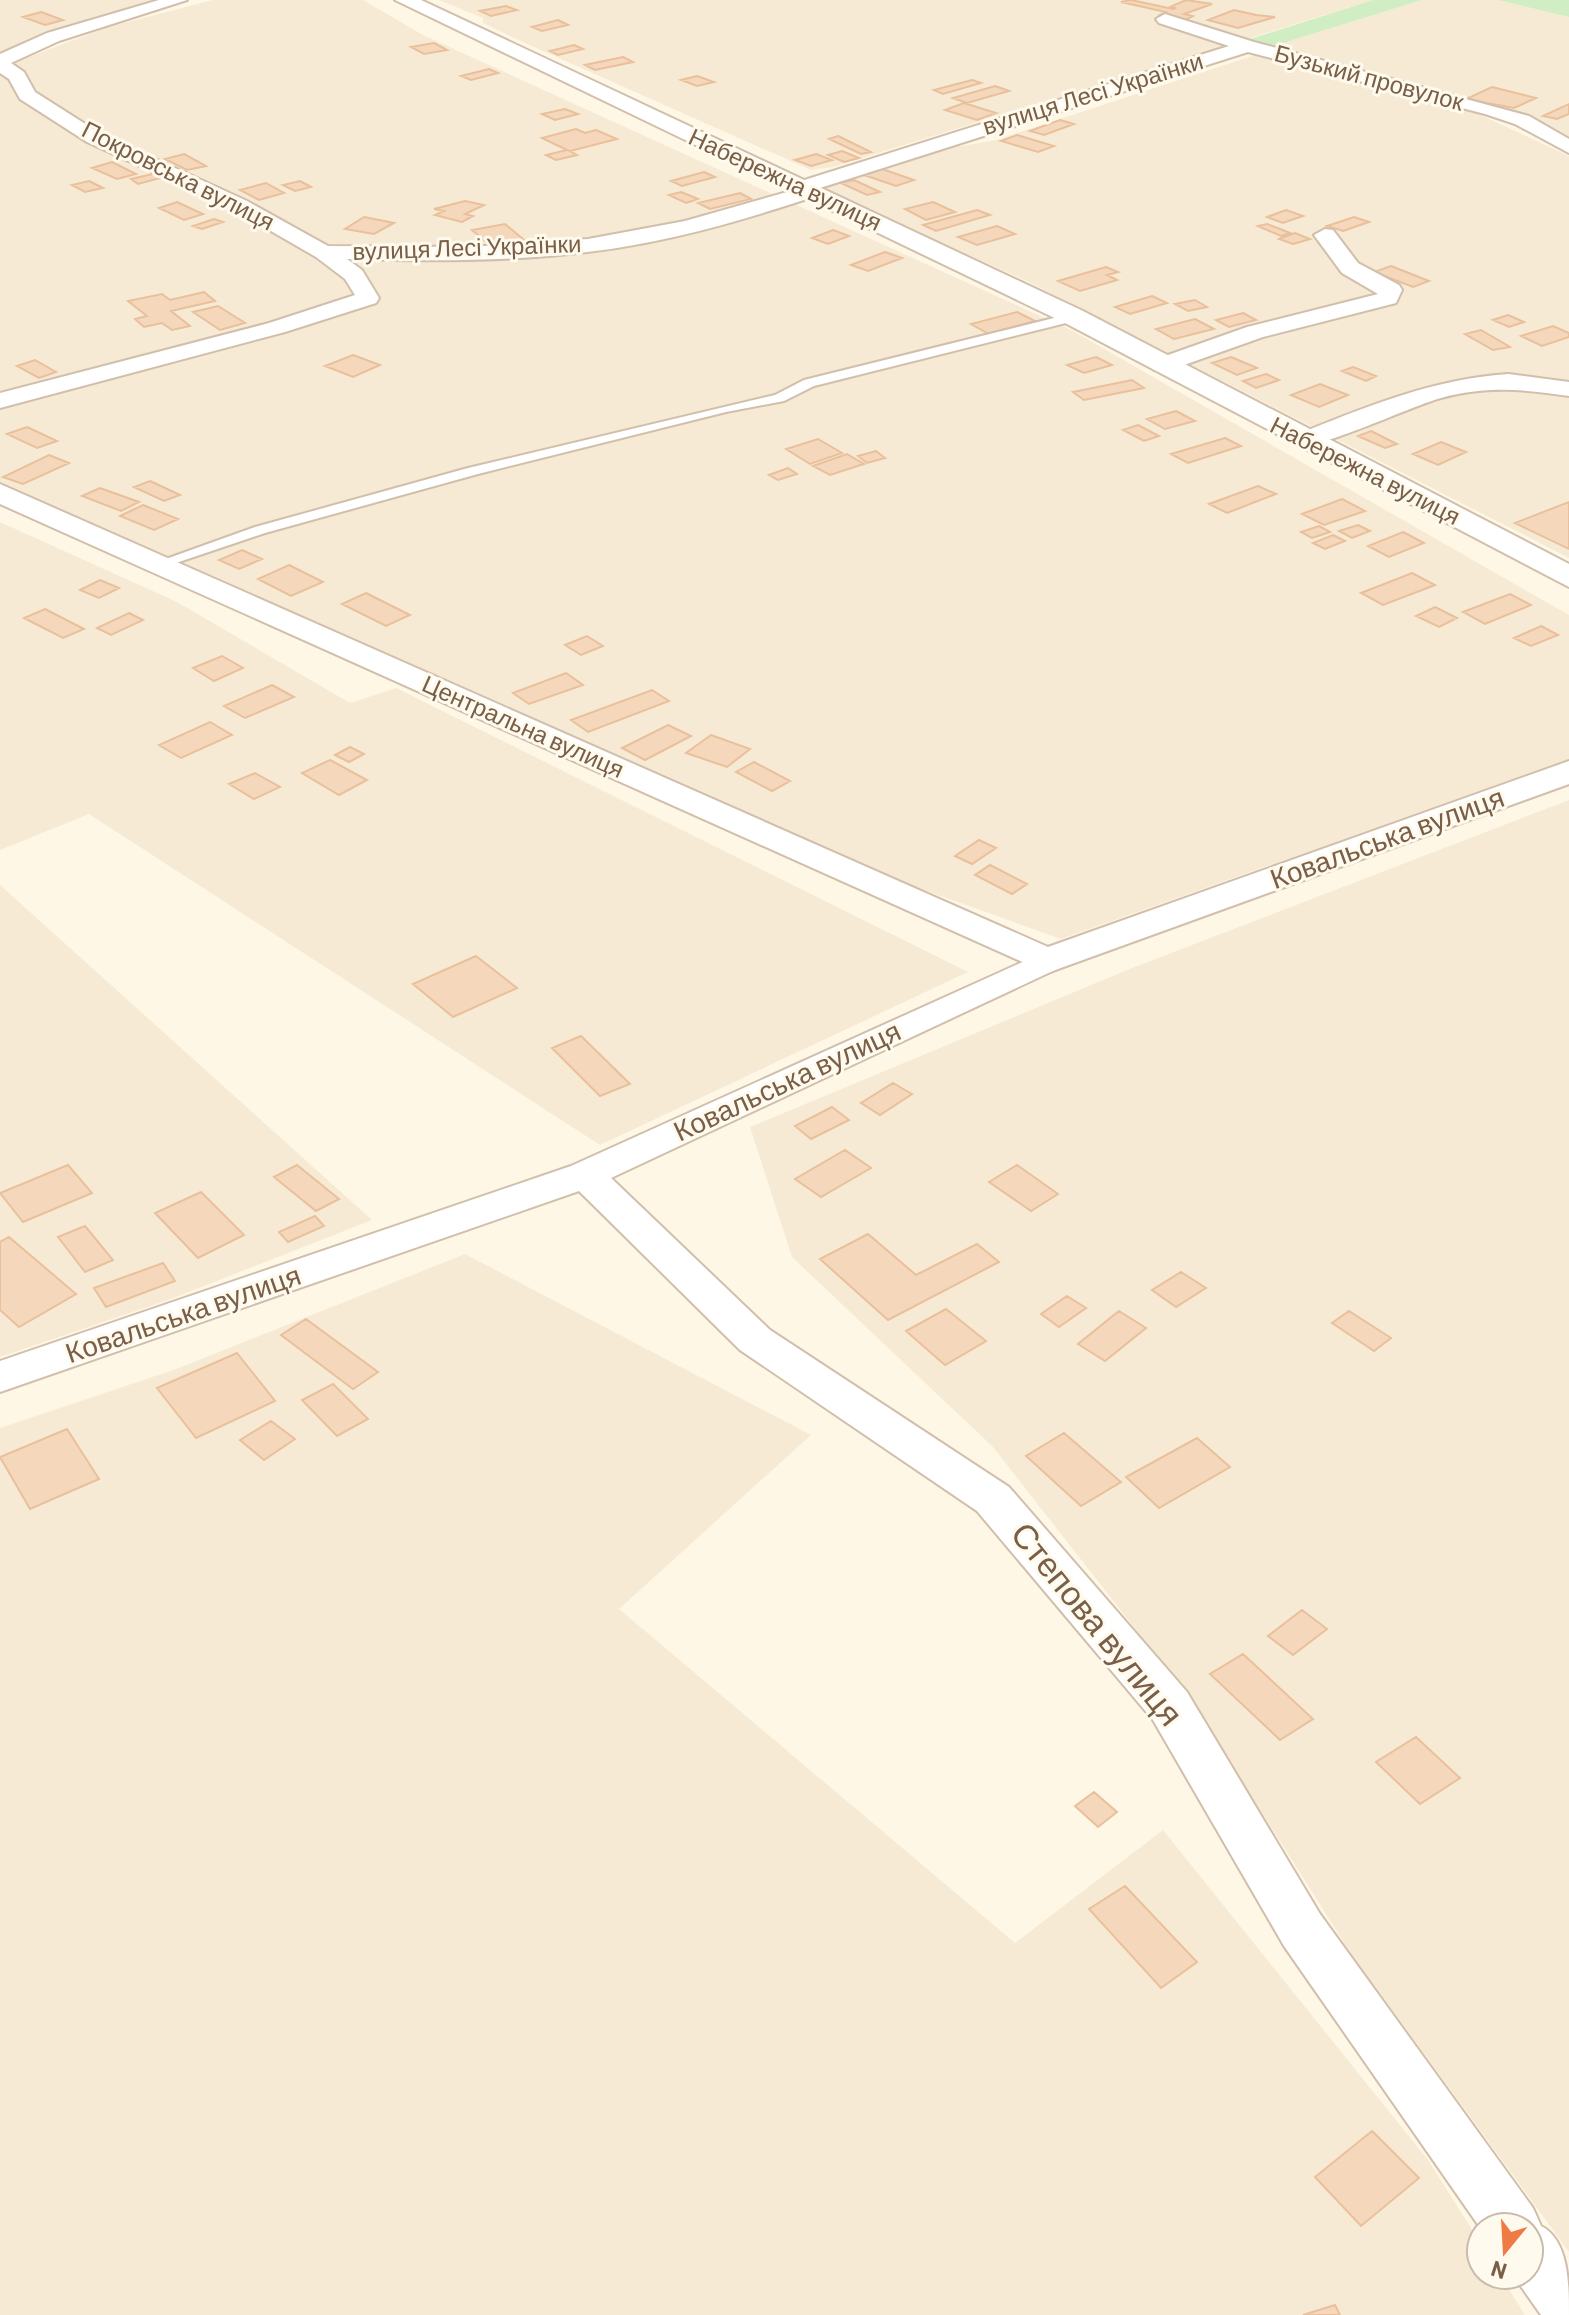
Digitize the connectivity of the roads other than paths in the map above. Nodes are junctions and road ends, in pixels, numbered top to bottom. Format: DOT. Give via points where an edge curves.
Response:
graph roads {
  1 [pos="178,0"];
  2 [pos="405,0"];
  3 [pos="1165,19"];
  4 [pos="1248,46"];
  5 [pos="0,63"];
  6 [pos="1569,147"];
  7 [pos="807,189"];
  8 [pos="1325,235"];
  9 [pos="324,252"];
  10 [pos="1074,317"];
  11 [pos="1162,365"];
  12 [pos="1569,389"];
  13 [pos="0,401"];
  14 [pos="1305,440"];
  15 [pos="0,493"];
  16 [pos="159,564"];
  17 [pos="1569,577"];
  18 [pos="1569,772"];
  19 [pos="1047,961"];
  20 [pos="585,1175"];
  21 [pos="0,1377"];
  22 [pos="1502,2211"];
  23 [pos="1545,2272"];
  24 [pos="1569,2306"];
  1 -- 5 [label="street" via="53,37"];
  2 -- 7 [label="street, Набережна вулиця"];
  3 -- 4 [label="street, Бузький провулок"];
  4 -- 6 [label="street, Бузький провулок" via="1492,110"];
  4 -- 7 [label="street, вулиця Лесі Українки"];
  5 -- 9 [label="street, Покровська вулиця" via="17,76 27,95 94,138 240,205"];
  7 -- 9 [label="street, вулиця Лесі Українки" via="652,234 557,249"];
  7 -- 10 [label="street, Набережна вулиця"];
  8 -- 11 [label="street" via="1350,268 1391,290 1388,298 1255,332"];
  9 -- 13 [label="street, вулиця Лесі Українки" via="354,275 368,298 300,323"];
  10 -- 11 [label="street, Набережна вулиця"];
  10 -- 16 [label="lane" via="809,383 779,398 473,471"];
  11 -- 14 [label="street, Набережна вулиця"];
  12 -- 14 [label="street" via="1508,381 1473,385"];
  14 -- 17 [label="street, Набережна вулиця"];
  15 -- 16 [label="street, Центральна вулиця"];
  16 -- 19 [label="street, Центральна вулиця"];
  18 -- 19 [label="street, Ковальська вулиця"];
  19 -- 20 [label="street, Ковальська вулиця"];
  20 -- 21 [label="street, Ковальська вулиця"];
  20 -- 22 [label="street, Степова вулиця" via="755,1340 1004,1511 1170,1706 1302,1930"];
  23 -- 24 [label="street"];
}
